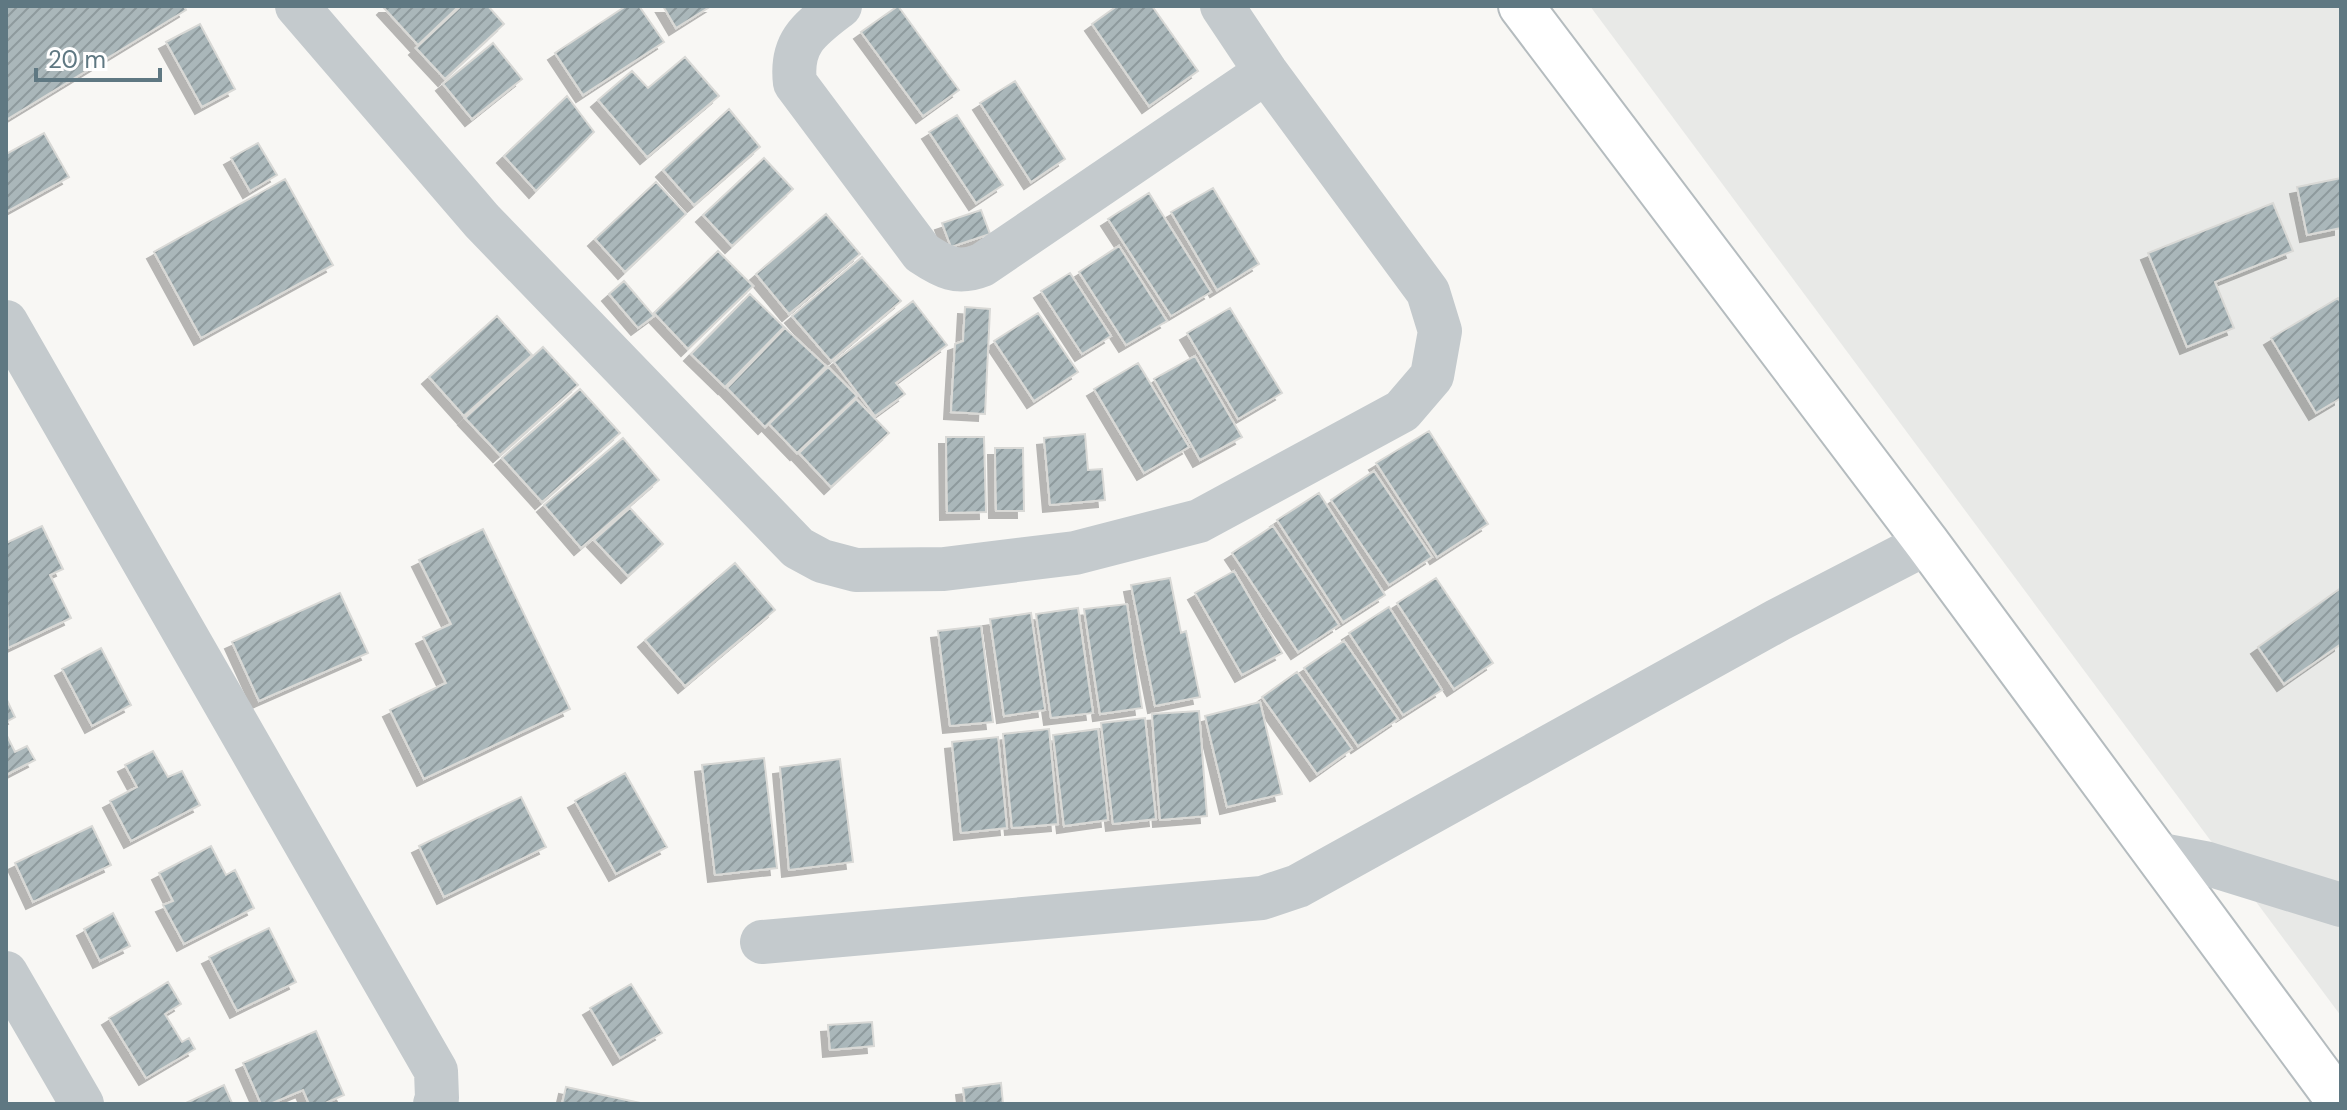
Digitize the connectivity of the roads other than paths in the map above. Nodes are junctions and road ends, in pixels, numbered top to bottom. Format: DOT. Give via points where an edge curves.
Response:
graph roads {
  1 [pos="297,6"];
  2 [pos="840,6"];
  3 [pos="1222,6"];
  4 [pos="1521,6"];
  5 [pos="1266,72"];
  6 [pos="6,322"];
  7 [pos="1927,543"];
  8 [pos="2157,854"];
  9 [pos="2341,905"];
  10 [pos="762,942"];
  11 [pos="12,998"];
  12 [pos="82,1104"];
  13 [pos="435,1104"];
  14 [pos="2341,1104"];
  1 -- 5 [label="street" via="482,221 798,548 856,570 944,569 1075,553 1199,521 1402,411 1432,376 1440,331 1428,292"];
  2 -- 5 [label="street" via="802,41 792,60 795,83 922,253 944,268 966,271 982,265"];
  3 -- 5 [label="street"];
  4 -- 7 [label="main road"];
  6 -- 13 [label="street" via="436,1071"];
  7 -- 8 [label="main road"];
  7 -- 10 [label="street" via="1298,886 1262,898"];
  8 -- 9 [label="street" via="2205,863"];
  8 -- 14 [label="main road"];
  11 -- 12 [label="street"];
}
